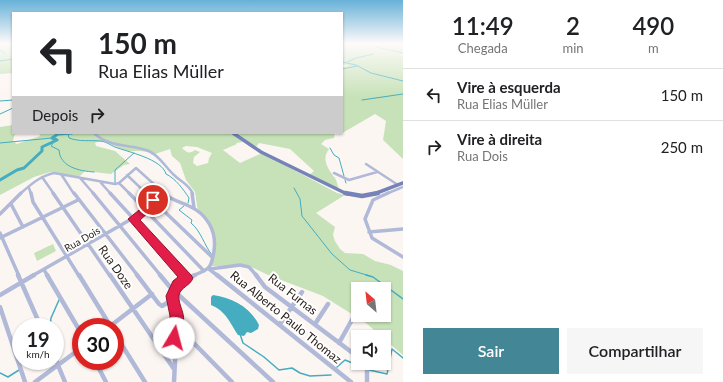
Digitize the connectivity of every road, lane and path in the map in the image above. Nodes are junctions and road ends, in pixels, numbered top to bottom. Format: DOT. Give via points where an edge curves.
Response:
graph roads {
  1 [pos="95,134"];
  2 [pos="234,134"];
  3 [pos="366,164"];
  4 [pos="334,172"];
  5 [pos="377,172"];
  6 [pos="61,174"];
  7 [pos="127,175"];
  8 [pos="42,177"];
  9 [pos="80,178"];
  10 [pos="101,182"];
  11 [pos="119,183"];
  12 [pos="153,184"];
  13 [pos="401,184"];
  14 [pos="403,187"];
  15 [pos="29,188"];
  16 [pos="392,190"];
  17 [pos="170,198"];
  18 [pos="78,200"];
  19 [pos="153,200"];
  20 [pos="11,204"];
  21 [pos="62,208"];
  22 [pos="194,208"];
  23 [pos="145,211"];
  24 [pos="0,214"];
  25 [pos="44,217"];
  26 [pos="133,219"];
  27 [pos="23,227"];
  28 [pos="120,227"];
  29 [pos="403,229"];
  30 [pos="370,232"];
  31 [pos="106,235"];
  32 [pos="1,236"];
  33 [pos="88,245"];
  34 [pos="68,257"];
  35 [pos="212,257"];
  36 [pos="403,257"];
  37 [pos="210,269"];
  38 [pos="44,270"];
  39 [pos="204,271"];
  40 [pos="187,278"];
  41 [pos="20,283"];
  42 [pos="175,290"];
  43 [pos="302,292"];
  44 [pos="152,294"];
  45 [pos="0,295"];
  46 [pos="172,300"];
  47 [pos="328,304"];
  48 [pos="0,307"];
  49 [pos="292,307"];
  50 [pos="133,309"];
  51 [pos="37,318"];
  52 [pos="72,318"];
  53 [pos="105,318"];
  54 [pos="122,318"];
  55 [pos="351,322"];
  56 [pos="280,324"];
  57 [pos="315,324"];
  58 [pos="176,326"];
  59 [pos="339,343"];
  60 [pos="124,348"];
  61 [pos="351,352"];
  62 [pos="51,370"];
  63 [pos="60,370"];
  64 [pos="100,370"];
  65 [pos="174,370"];
  66 [pos="367,370"];
  67 [pos="25,382"];
  68 [pos="35,382"];
  69 [pos="65,382"];
  70 [pos="106,382"];
  71 [pos="145,382"];
  72 [pos="174,382"];
  73 [pos="232,382"];
  74 [pos="273,382"];
  75 [pos="351,382"];
  76 [pos="367,382"];
  1 -- 22 [label="street" via="111,143 140,148 155,155 170,171 188,184 193,193"];
  2 -- 16 [label="main road" via="262,152 344,194 364,197"];
  3 -- 5 [label="street"];
  4 -- 5 [label="street" via="349,180"];
  5 -- 13 [label="street"];
  6 -- 8 [label="street" via="51,173"];
  6 -- 9 [label="street"];
  6 -- 18 [label="street"];
  7 -- 11 [label="street"];
  7 -- 12 [label="street" via="137,168"];
  7 -- 19 [label="street"];
  8 -- 15 [label="street"];
  8 -- 21 [label="street, Rua Doze"];
  9 -- 10 [label="street"];
  9 -- 28 [label="street"];
  10 -- 11 [label="street"];
  10 -- 26 [label="street"];
  11 -- 23 [label="street"];
  12 -- 17 [label="street"];
  12 -- 19 [label="street"];
  13 -- 16 [label="main road"];
  14 -- 16 [label="street"];
  15 -- 20 [label="street"];
  15 -- 25 [label="street" via="32,199"];
  16 -- 30 [label="street" via="373,201 365,219"];
  17 -- 22 [label="street"];
  17 -- 35 [label="street" via="163,207 165,212"];
  18 -- 21 [label="street"];
  18 -- 31 [label="street"];
  19 -- 23 [label="street, Rua Dois"];
  20 -- 24 [label="street"];
  20 -- 27 [label="street"];
  21 -- 25 [label="street"];
  21 -- 33 [label="street, Rua Doze"];
  22 -- 35 [label="street" via="213,230 215,239"];
  23 -- 26 [label="street, Rua Dois"];
  23 -- 39 [label="street"];
  25 -- 27 [label="street"];
  25 -- 34 [label="street"];
  26 -- 28 [label="street, Rua Dois"];
  26 -- 40 [label="street"];
  27 -- 32 [label="street"];
  28 -- 31 [label="street, Rua Dois"];
  28 -- 42 [label="street"];
  29 -- 30 [label="street"];
  30 -- 36 [label="street" via="372,238"];
  31 -- 33 [label="street, Rua Dois"];
  31 -- 44 [label="street"];
  32 -- 41 [label="street"];
  33 -- 34 [label="street, Rua Dois"];
  33 -- 50 [label="street, Rua Doze"];
  34 -- 38 [label="street, Rua Dois"];
  34 -- 53 [label="street"];
  35 -- 37 [label="street"];
  37 -- 39 [label="street"];
  37 -- 49 [label="street, Rua Furnas" via="247,266 265,287"];
  37 -- 56 [label="street, Rua Alberto Paulo Thomaz"];
  38 -- 41 [label="street, Rua Dois"];
  38 -- 52 [label="street"];
  39 -- 40 [label="street"];
  40 -- 42 [label="street"];
  41 -- 45 [label="street, Rua Dois"];
  41 -- 51 [label="street"];
  42 -- 46 [label="street"];
  42 -- 74 [label="street"];
  43 -- 49 [label="street"];
  44 -- 46 [label="street" via="160,305"];
  44 -- 50 [label="street"];
  46 -- 58 [label="street" via="177,316"];
  47 -- 57 [label="street"];
  48 -- 67 [label="street"];
  49 -- 56 [label="street"];
  49 -- 57 [label="street, Rua Furnas"];
  50 -- 54 [label="street"];
  50 -- 65 [label="street, Rua Doze"];
  55 -- 59 [label="street"];
  56 -- 75 [label="street, Rua Alberto Paulo Thomaz"];
  57 -- 59 [label="street, Rua Furnas"];
  58 -- 65 [label="street"];
  58 -- 73 [label="street"];
  59 -- 61 [label="street, Rua Furnas"];
  60 -- 71 [label="street"];
  62 -- 68 [label="street"];
  63 -- 69 [label="street"];
  64 -- 70 [label="street"];
  65 -- 72 [label="street"];
  66 -- 76 [label="street"];
}
